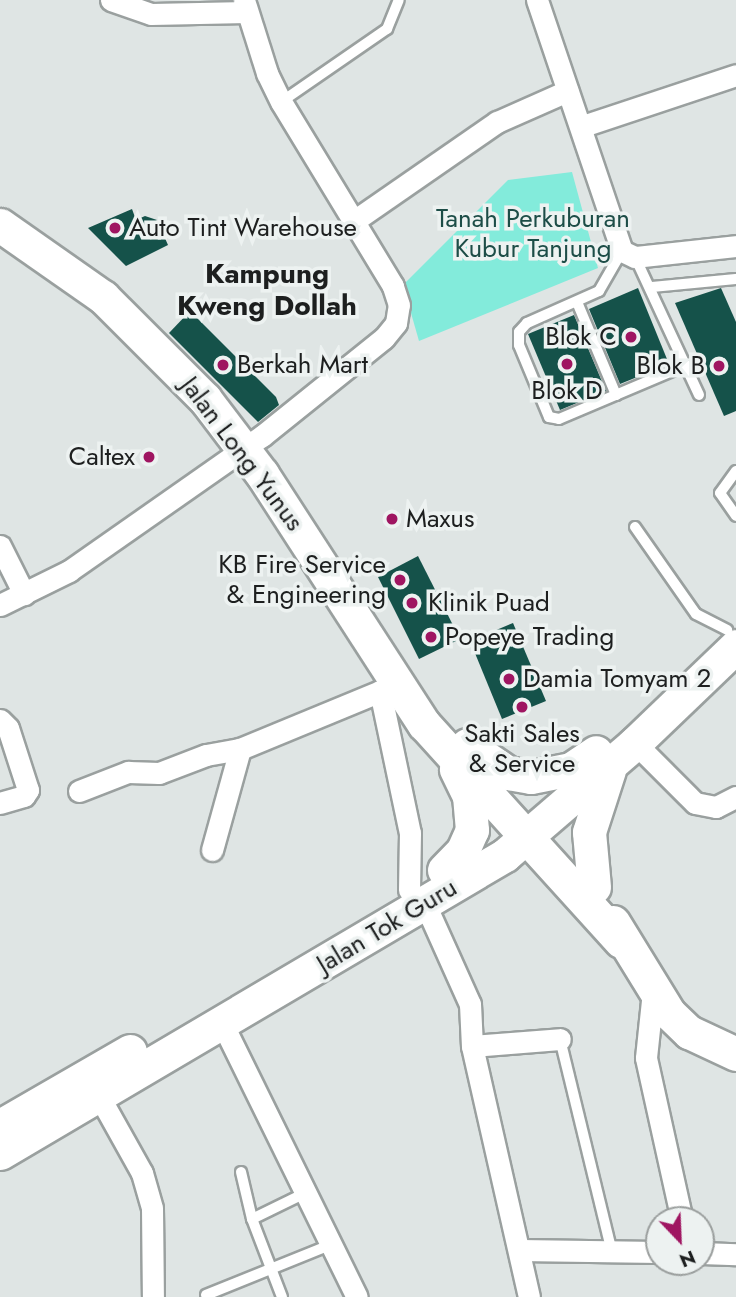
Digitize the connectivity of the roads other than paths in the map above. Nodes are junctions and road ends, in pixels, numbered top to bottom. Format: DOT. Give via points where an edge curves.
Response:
graph roads {
  1 [pos="111,0"];
  2 [pos="399,0"];
  3 [pos="537,0"];
  4 [pos="246,6"];
  5 [pos="736,75"];
  6 [pos="567,91"];
  7 [pos="281,102"];
  8 [pos="583,126"];
  9 [pos="354,221"];
  10 [pos="0,225"];
  11 [pos="736,246"];
  12 [pos="629,254"];
  13 [pos="736,279"];
  14 [pos="652,287"];
  15 [pos="577,302"];
  16 [pos="686,365"];
  17 [pos="616,395"];
  18 [pos="699,395"];
  19 [pos="244,449"];
  20 [pos="736,471"];
  21 [pos="736,516"];
  22 [pos="635,527"];
  23 [pos="0,545"];
  24 [pos="24,594"];
  25 [pos="0,605"];
  26 [pos="733,632"];
  27 [pos="396,690"];
  28 [pos="0,721"];
  29 [pos="635,743"];
  30 [pos="456,747"];
  31 [pos="240,749"];
  32 [pos="603,759"];
  33 [pos="79,791"];
  34 [pos="736,797"];
  35 [pos="0,803"];
  36 [pos="528,821"];
  37 [pos="212,850"];
  38 [pos="450,878"];
  39 [pos="584,886"];
  40 [pos="417,897"];
  41 [pos="653,991"];
  42 [pos="222,1023"];
  43 [pos="560,1039"];
  44 [pos="472,1046"];
  45 [pos="736,1054"];
  46 [pos="99,1096"];
  47 [pos="0,1126"];
  48 [pos="0,1153"];
  49 [pos="241,1172"];
  50 [pos="307,1192"];
  51 [pos="678,1206"];
  52 [pos="252,1219"];
  53 [pos="332,1244"];
  54 [pos="519,1250"];
  55 [pos="612,1252"];
  56 [pos="645,1252"];
  57 [pos="715,1253"];
  58 [pos="736,1254"];
  59 [pos="270,1273"];
  60 [pos="206,1295"];
  61 [pos="153,1297"];
  62 [pos="282,1297"];
  63 [pos="357,1297"];
  64 [pos="530,1297"];
  1 -- 4 [label="street" via="151,14"];
  2 -- 7 [label="lane" via="387,29"];
  3 -- 6 [label="street"];
  4 -- 7 [label="street"];
  5 -- 8 [label="street"];
  6 -- 8 [label="street"];
  6 -- 9 [label="street" via="497,122"];
  7 -- 9 [label="street"];
  8 -- 12 [label="street"];
  9 -- 19 [label="street" via="393,286 399,305 396,323 384,338"];
  10 -- 19 [label="main road, Jalan Long Yunus" via="46,253 130,320 205,399"];
  11 -- 12 [label="street"];
  12 -- 14 [label="lane"];
  12 -- 15 [label="lane" via="599,290"];
  13 -- 14 [label="lane"];
  14 -- 16 [label="lane"];
  15 -- 17 [label="lane"];
  15 -- 17 [label="lane" via="527,323 519,332 519,345 548,414 559,419"];
  16 -- 17 [label="lane"];
  16 -- 18 [label="lane"];
  19 -- 24 [label="street" via="69,571"];
  19 -- 27 [label="main road, Jalan Long Yunus"];
  20 -- 21 [label="lane" via="720,493"];
  22 -- 26 [label="lane" via="696,614"];
  23 -- 24 [label="street"];
  24 -- 25 [label="street"];
  26 -- 29 [label="main road, Jalan Tok Guru"];
  26 -- 32 [label="main road, Jalan Tok Guru"];
  27 -- 30 [label="main road, Jalan Long Yunus"];
  27 -- 31 [label="street"];
  27 -- 40 [label="street"];
  28 -- 35 [label="street" via="8,728 28,790 24,796"];
  29 -- 32 [label="main road, Jalan Tok Guru"];
  29 -- 34 [label="street" via="695,803 716,807"];
  30 -- 32 [label="main road" via="508,773 531,777"];
  30 -- 36 [label="main road, Jalan Long Yunus"];
  30 -- 38 [label="main road" via="473,813"];
  31 -- 33 [label="street" via="206,755 159,773 128,772"];
  31 -- 37 [label="street"];
  32 -- 36 [label="main road, Jalan Tok Guru"];
  32 -- 39 [label="main road"];
  36 -- 38 [label="main road, Jalan Tok Guru"];
  36 -- 39 [label="main road, Jalan Long Yunus"];
  38 -- 39 [label="main road" via="531,870"];
  38 -- 40 [label="main road, Jalan Tok Guru"];
  39 -- 41 [label="main road, Jalan Long Yunus"];
  40 -- 42 [label="main road, Jalan Tok Guru"];
  40 -- 44 [label="street" via="470,1004"];
  40 -- 47 [label="main road, Jalan Tok Guru"];
  41 -- 45 [label="main road, Jalan Long Yunus" via="689,1032"];
  41 -- 51 [label="street" via="646,1058"];
  42 -- 46 [label="main road, Jalan Tok Guru"];
  42 -- 50 [label="street"];
  43 -- 44 [label="street"];
  43 -- 55 [label="lane"];
  44 -- 54 [label="street"];
  46 -- 48 [label="main road, Jalan Tok Guru"];
  46 -- 61 [label="street" via="142,1173 152,1208"];
  49 -- 52 [label="lane"];
  50 -- 52 [label="lane"];
  50 -- 53 [label="street"];
  52 -- 59 [label="lane"];
  53 -- 59 [label="lane"];
  53 -- 63 [label="street"];
  54 -- 55 [label="street"];
  54 -- 64 [label="street"];
  55 -- 56 [label="street"];
  57 -- 58 [label="street"];
  59 -- 60 [label="lane"];
  59 -- 62 [label="lane"];
}
